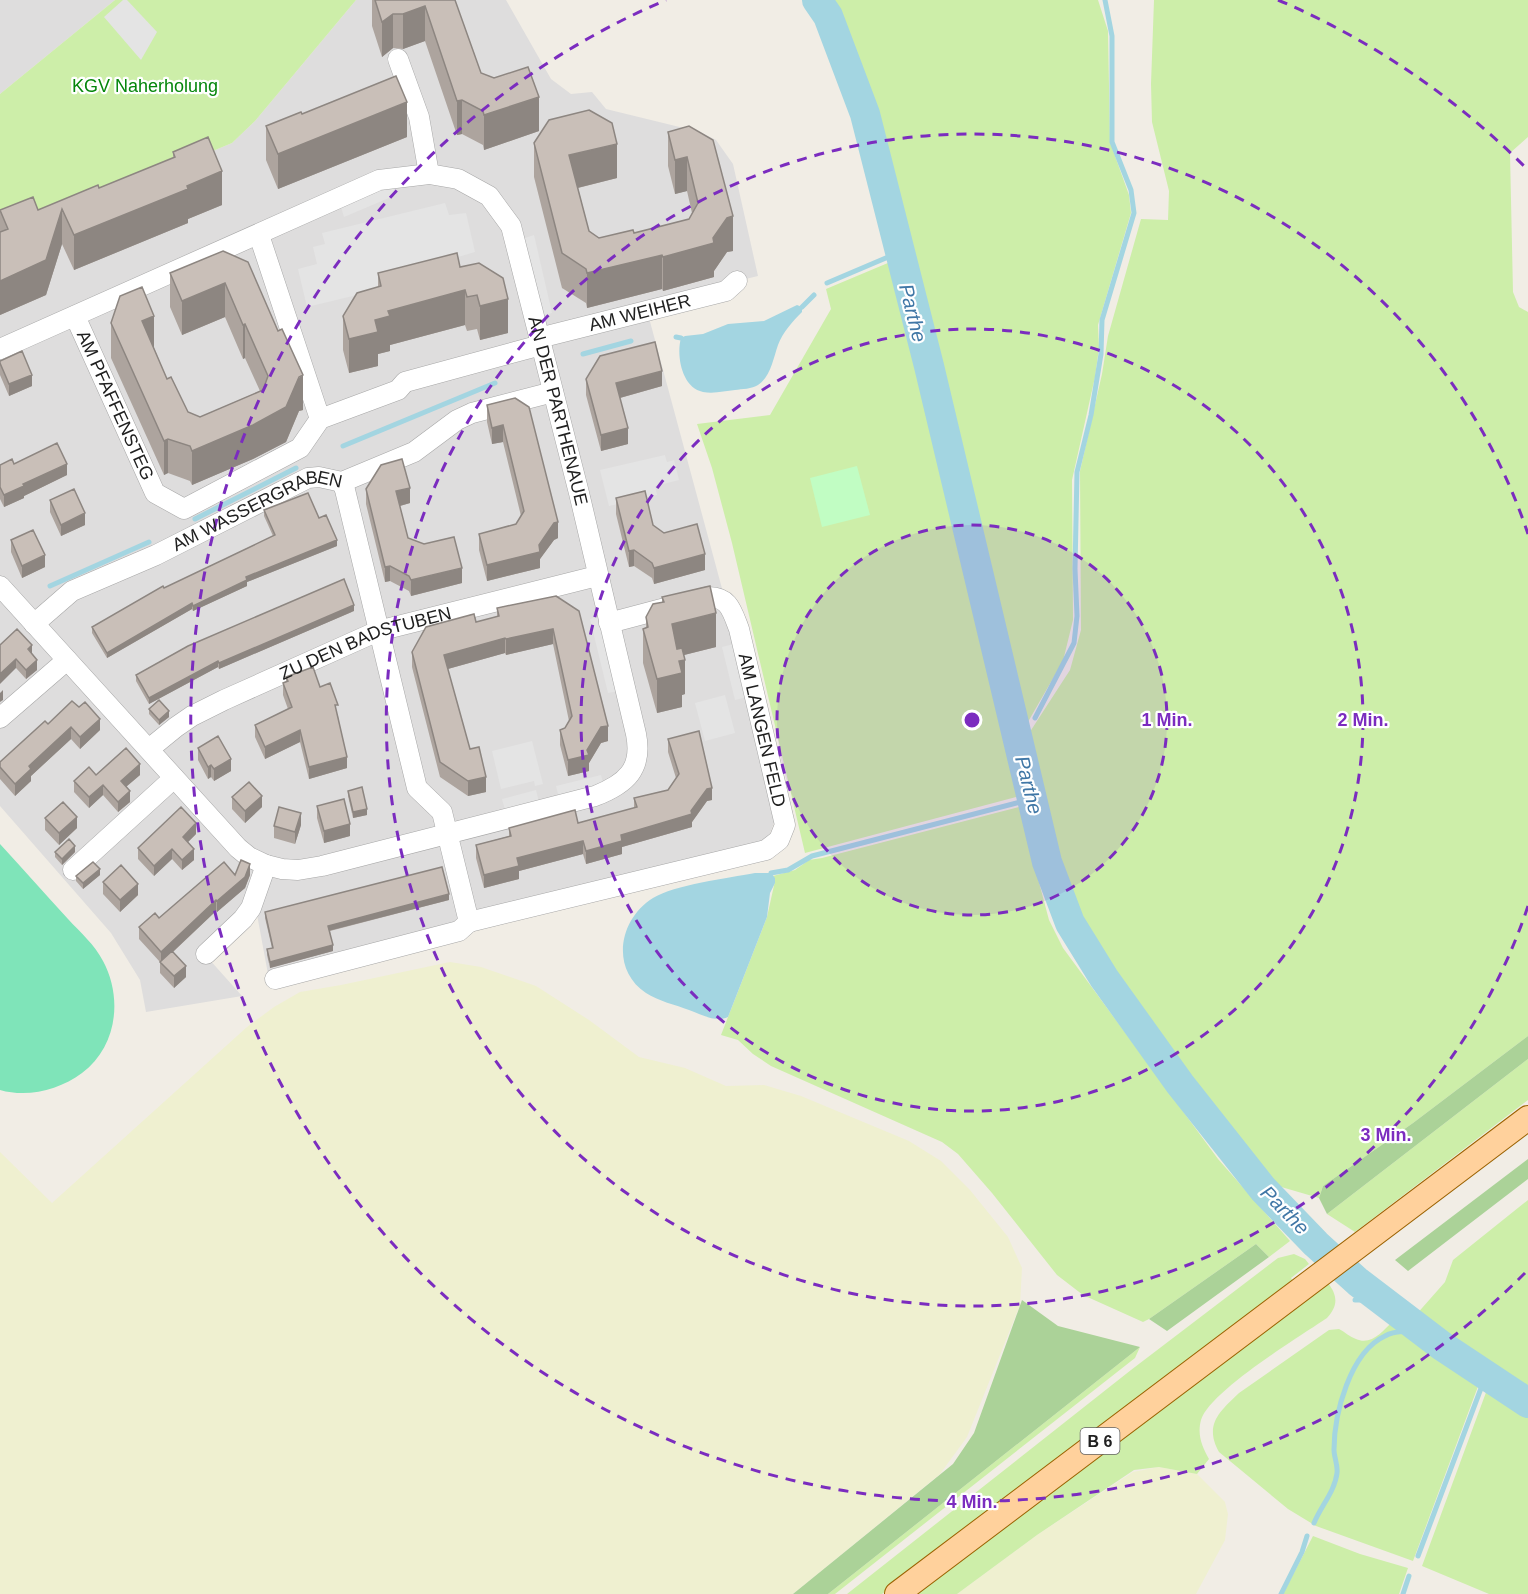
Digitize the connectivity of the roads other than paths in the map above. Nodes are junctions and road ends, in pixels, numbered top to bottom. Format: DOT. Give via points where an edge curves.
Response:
graph roads {
  1 [pos="398,59"];
  2 [pos="429,174"];
  3 [pos="259,235"];
  4 [pos="737,281"];
  5 [pos="75,316"];
  6 [pos="540,341"];
  7 [pos="0,349"];
  8 [pos="553,392"];
  9 [pos="320,419"];
  10 [pos="342,482"];
  11 [pos="155,493"];
  12 [pos="597,576"];
  13 [pos="0,586"];
  14 [pos="609,623"];
  15 [pos="34,624"];
  16 [pos="378,631"];
  17 [pos="67,660"];
  18 [pos="0,718"];
  19 [pos="149,750"];
  20 [pos="174,778"];
  21 [pos="448,834"];
  22 [pos="266,865"];
  23 [pos="73,870"];
  24 [pos="469,922"];
  25 [pos="206,954"];
  26 [pos="275,979"];
  27 [pos="1528,1118"];
  28 [pos="897,1594"];
  1 -- 2 [label="street" via="418,117"];
  2 -- 3 [label="street, AN DER PARTHENAUE" via="379,180"];
  2 -- 6 [label="street, AN DER PARTHENAUE" via="458,179 489,196 511,226"];
  3 -- 5 [label="street, AN DER PARTHENAUE"];
  3 -- 9 [label="street"];
  4 -- 6 [label="street, AM WEIHER" via="726,291"];
  5 -- 7 [label="street, AN DER PARTHENAUE"];
  5 -- 11 [label="street, AM PFAFFENSTEG"];
  6 -- 8 [label="street, AN DER PARTHENAUE"];
  6 -- 9 [label="street" via="405,382 398,390"];
  8 -- 10 [label="street, AM WASSERGRABEN" via="472,413 414,452"];
  8 -- 12 [label="street, AN DER PARTHENAUE"];
  9 -- 11 [label="street, AM WASSERGRABEN" via="300,447 184,509"];
  10 -- 15 [label="street, AM WASSERGRABEN" via="308,478 156,555 72,591"];
  10 -- 16 [label="street"];
  12 -- 14 [label="street, AN DER PARTHENAUE"];
  12 -- 16 [label="street, ZU DEN BADSTUBEN"];
  13 -- 15 [label="street, AN DER PARTHENAUE"];
  14 -- 21 [label="street, AN DER PARTHENAUE" via="638,742 633,770 622,784 595,796"];
  14 -- 24 [label="street, AM LANGEN FELD" via="707,597 718,596 728,604 739,629 784,825 779,840 766,850"];
  15 -- 17 [label="street, AN DER PARTHENAUE"];
  16 -- 19 [label="street, ZU DEN BADSTUBEN" via="192,716"];
  16 -- 21 [label="street" via="417,788 442,812"];
  17 -- 18 [label="street"];
  17 -- 19 [label="street, AN DER PARTHENAUE"];
  19 -- 20 [label="street, AN DER PARTHENAUE"];
  20 -- 22 [label="street, AN DER PARTHENAUE" via="238,848"];
  20 -- 23 [label="street"];
  21 -- 22 [label="street, AN DER PARTHENAUE" via="322,866 298,870"];
  21 -- 24 [label="street"];
  22 -- 25 [label="street" via="243,919"];
  24 -- 26 [label="street, AM LANGEN FELD" via="459,931"];
  27 -- 28 [label="main road, B 6"];
}
